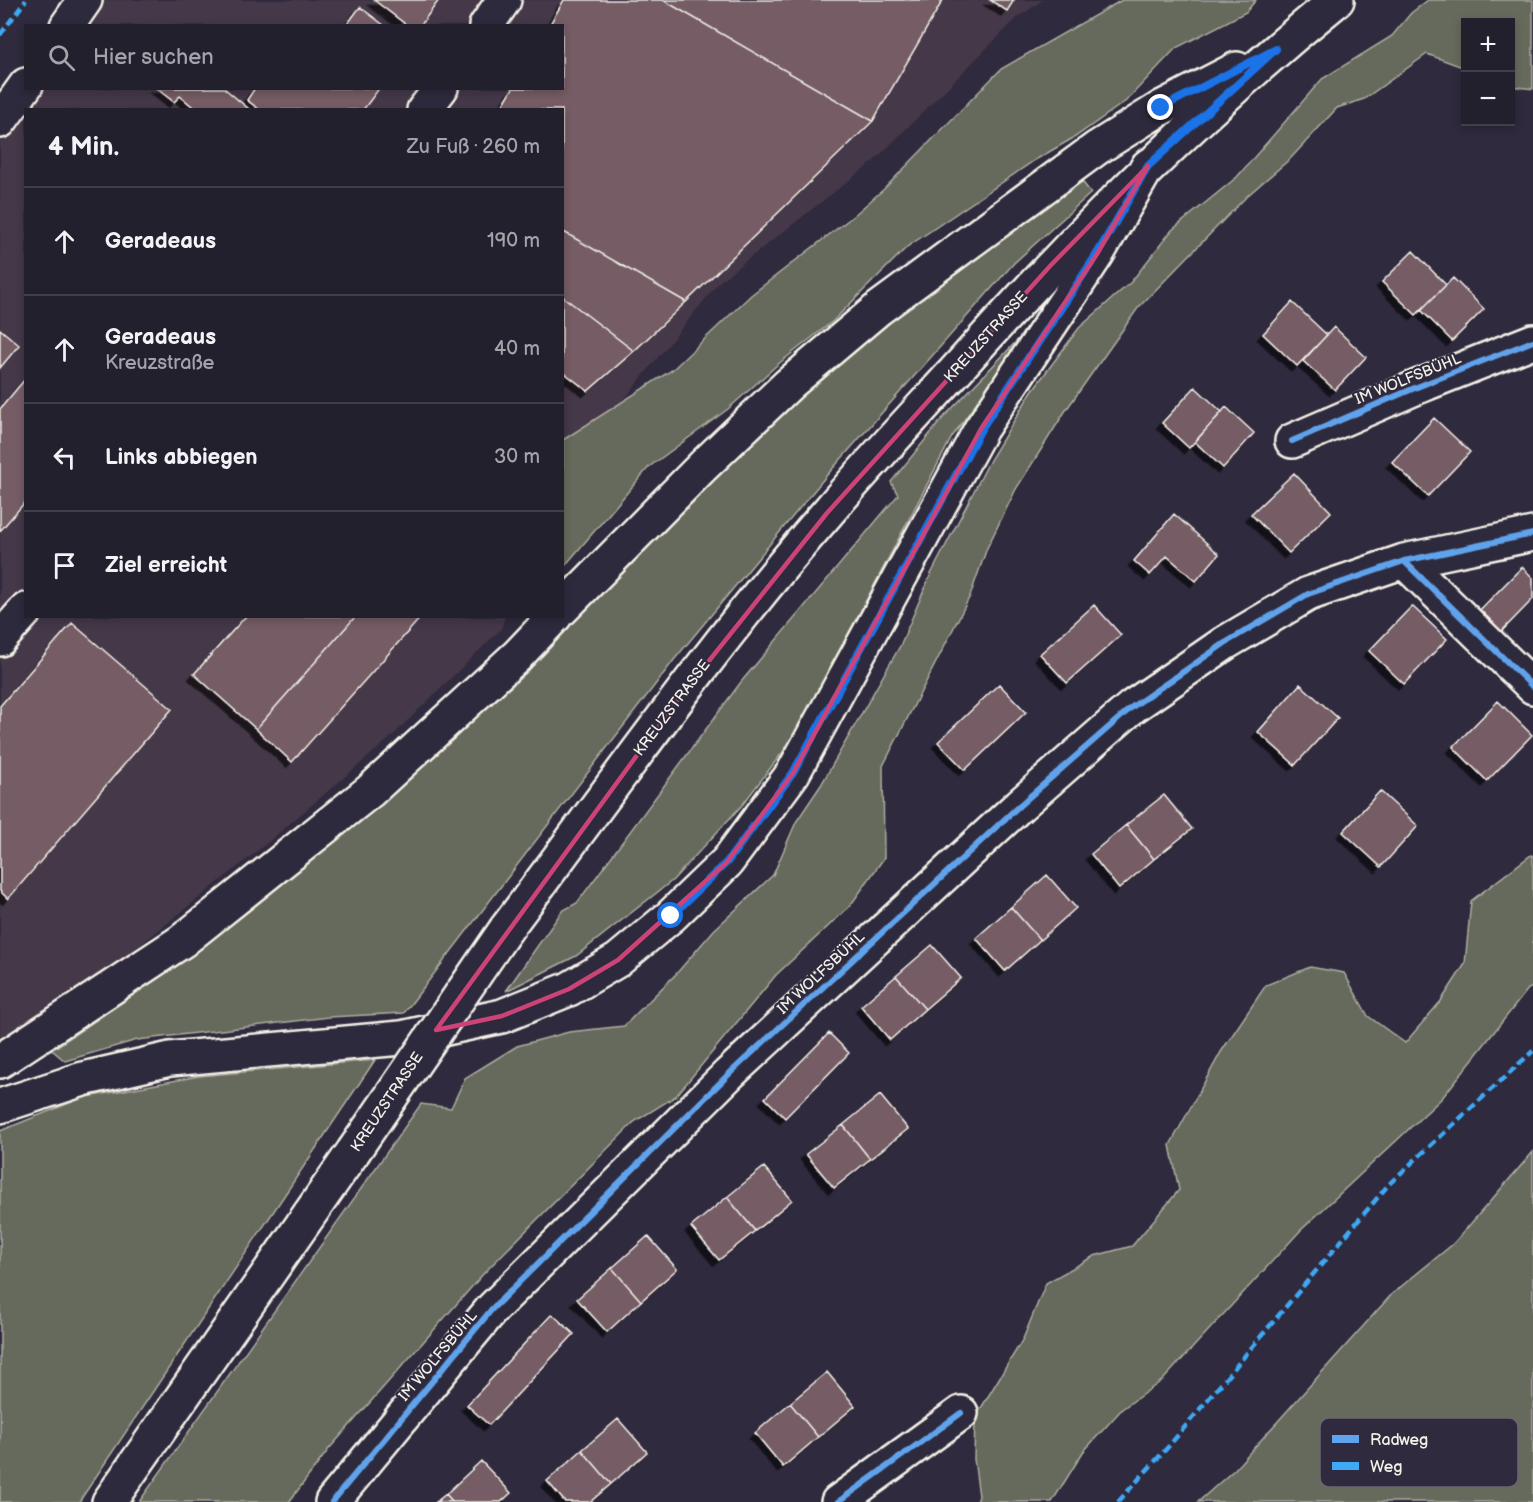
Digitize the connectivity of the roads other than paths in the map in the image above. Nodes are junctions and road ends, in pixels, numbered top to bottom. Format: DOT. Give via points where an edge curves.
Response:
graph roads {
  1 [pos="85,0"];
  2 [pos="504,0"];
  3 [pos="1337,0"];
  4 [pos="68,24"];
  5 [pos="487,24"];
  6 [pos="1276,49"];
  7 [pos="24,88"];
  8 [pos="439,90"];
  9 [pos="426,108"];
  10 [pos="0,121"];
  11 [pos="1148,166"];
  12 [pos="1533,341"];
  13 [pos="1292,441"];
  14 [pos="1533,534"];
  15 [pos="1404,561"];
  16 [pos="564,607"];
  17 [pos="24,612"];
  18 [pos="553,618"];
  19 [pos="0,639"];
  20 [pos="1533,687"];
  21 [pos="0,1060"];
  22 [pos="0,1106"];
  23 [pos="961,1413"];
  24 [pos="109,1502"];
  25 [pos="332,1502"];
  26 [pos="838,1502"];
  1 -- 4 [label="main road"];
  2 -- 5 [label="main road"];
  3 -- 6 [label="main road, KREUZSTRASSE"];
  6 -- 11 [label="main road, KREUZSTRASSE"];
  6 -- 16 [label="main road" via="1161,108 1097,148 878,309 789,384"];
  7 -- 10 [label="main road"];
  8 -- 9 [label="main road"];
  11 -- 22 [label="main road" via="1097,254 981,429 793,773 727,862 618,960 569,989 502,1016 401,1038 170,1059 83,1079"];
  11 -- 24 [label="main road, KREUZSTRASSE, bridge" via="1051,265 827,513 680,696 506,929"];
  12 -- 13 [label="main road, IM WOLFSBÜHL"];
  14 -- 15 [label="main road, IM WOLFSBÜHL"];
  15 -- 20 [label="main road"];
  15 -- 25 [label="main road, IM WOLFSBÜHL" via="1308,594 1225,643 1132,707 1037,790 729,1074 492,1309"];
  17 -- 19 [label="main road"];
  18 -- 21 [label="main road" via="370,790 182,941"];
  23 -- 26 [label="main road"];
}
